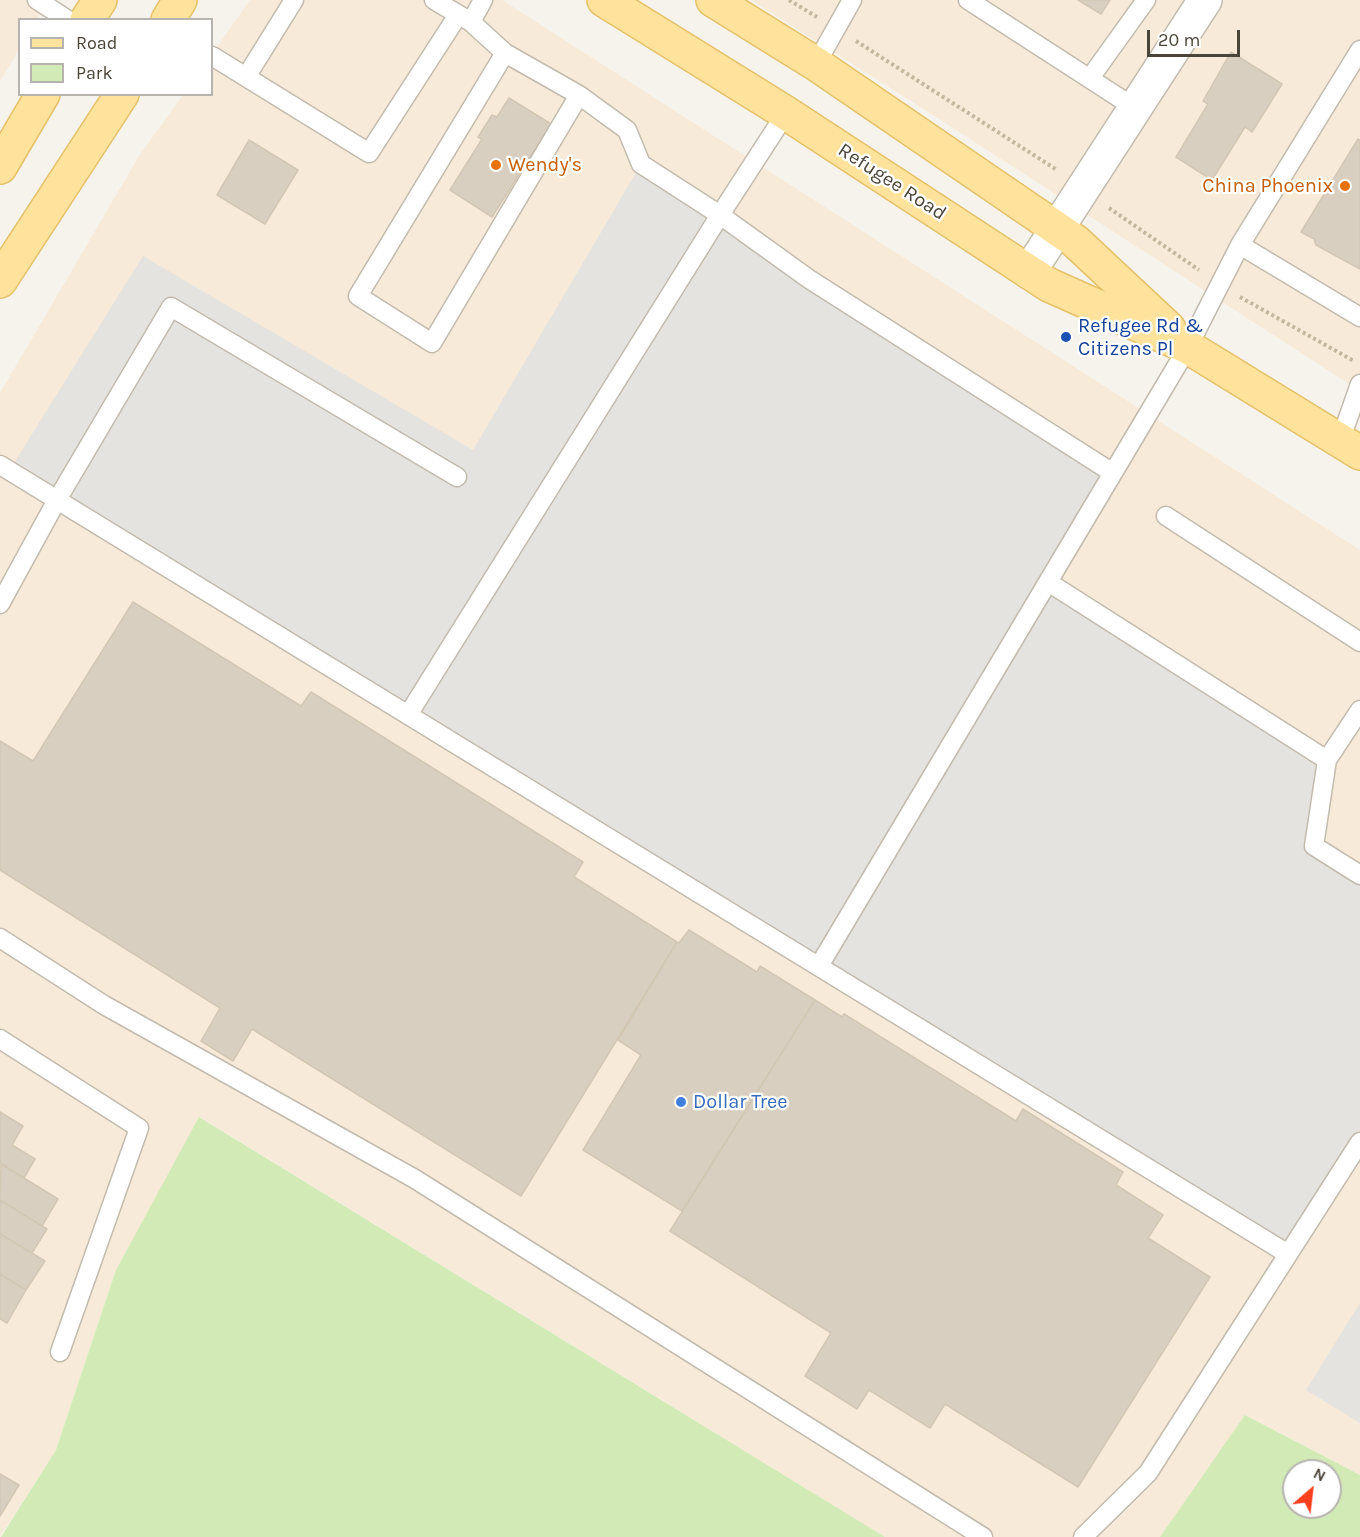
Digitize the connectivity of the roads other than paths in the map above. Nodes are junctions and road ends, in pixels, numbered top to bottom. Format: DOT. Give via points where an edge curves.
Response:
graph roads {
  1 [pos="38,0"];
  2 [pos="100,0"];
  3 [pos="180,0"];
  4 [pos="294,0"];
  5 [pos="434,0"];
  6 [pos="483,0"];
  7 [pos="603,0"];
  8 [pos="713,0"];
  9 [pos="852,0"];
  10 [pos="968,0"];
  11 [pos="1146,0"];
  12 [pos="1205,0"];
  13 [pos="65,18"];
  14 [pos="88,18"];
  15 [pos="169,18"];
  16 [pos="464,18"];
  17 [pos="1360,50"];
  18 [pos="505,53"];
  19 [pos="213,57"];
  20 [pos="816,64"];
  21 [pos="246,77"];
  22 [pos="1090,78"];
  23 [pos="579,95"];
  24 [pos="42,96"];
  25 [pos="121,96"];
  26 [pos="1136,108"];
  27 [pos="786,113"];
  28 [pos="0,167"];
  29 [pos="720,215"];
  30 [pos="1058,229"];
  31 [pos="1240,245"];
  32 [pos="1029,272"];
  33 [pos="0,281"];
  34 [pos="1360,317"];
  35 [pos="1188,347"];
  36 [pos="1360,384"];
  37 [pos="1350,447"];
  38 [pos="0,465"];
  39 [pos="1113,473"];
  40 [pos="457,477"];
  41 [pos="57,500"];
  42 [pos="1166,516"];
  43 [pos="1048,582"];
  44 [pos="0,604"];
  45 [pos="1360,642"];
  46 [pos="1360,710"];
  47 [pos="408,715"];
  48 [pos="1327,760"];
  49 [pos="1360,875"];
  50 [pos="0,938"];
  51 [pos="819,966"];
  52 [pos="0,1039"];
  53 [pos="1360,1142"];
  54 [pos="1288,1254"];
  55 [pos="60,1352"];
  56 [pos="983,1537"];
  57 [pos="1083,1537"];
  1 -- 13 [label="lane"];
  2 -- 14 [label="main road"];
  3 -- 15 [label="main road"];
  4 -- 21 [label="lane"];
  5 -- 16 [label="lane"];
  6 -- 16 [label="lane"];
  7 -- 27 [label="main road, Refugee Road"];
  8 -- 20 [label="main road, Refugee Road"];
  9 -- 20 [label="lane"];
  10 -- 22 [label="lane"];
  11 -- 22 [label="lane"];
  12 -- 26 [label="street"];
  16 -- 18 [label="lane"];
  16 -- 21 [label="lane" via="369,153"];
  17 -- 31 [label="lane"];
  18 -- 23 [label="lane"];
  18 -- 23 [label="lane" via="358,296 432,343"];
  19 -- 21 [label="lane"];
  20 -- 30 [label="main road, Refugee Road"];
  22 -- 26 [label="lane"];
  23 -- 29 [label="lane" via="627,130 641,164"];
  24 -- 28 [label="main road"];
  25 -- 33 [label="main road"];
  26 -- 30 [label="street"];
  27 -- 29 [label="lane"];
  27 -- 32 [label="main road, Refugee Road"];
  29 -- 39 [label="lane" via="809,279"];
  29 -- 47 [label="lane"];
  30 -- 32 [label="street"];
  30 -- 35 [label="main road, Refugee Road"];
  31 -- 34 [label="lane"];
  31 -- 35 [label="lane"];
  32 -- 35 [label="main road, Refugee Road" via="1049,285"];
  35 -- 37 [label="main road, Refugee Road"];
  35 -- 39 [label="lane"];
  36 -- 37 [label="lane"];
  38 -- 41 [label="lane"];
  39 -- 43 [label="lane"];
  40 -- 41 [label="lane" via="171,307"];
  41 -- 44 [label="lane"];
  41 -- 47 [label="lane"];
  42 -- 45 [label="lane"];
  43 -- 48 [label="lane"];
  43 -- 51 [label="lane"];
  46 -- 48 [label="lane"];
  47 -- 51 [label="lane"];
  48 -- 49 [label="lane" via="1314,846"];
  50 -- 56 [label="lane" via="104,1005 415,1179"];
  51 -- 54 [label="lane"];
  52 -- 55 [label="lane" via="138,1128"];
  53 -- 54 [label="lane"];
  54 -- 57 [label="lane" via="1148,1473"];
}
